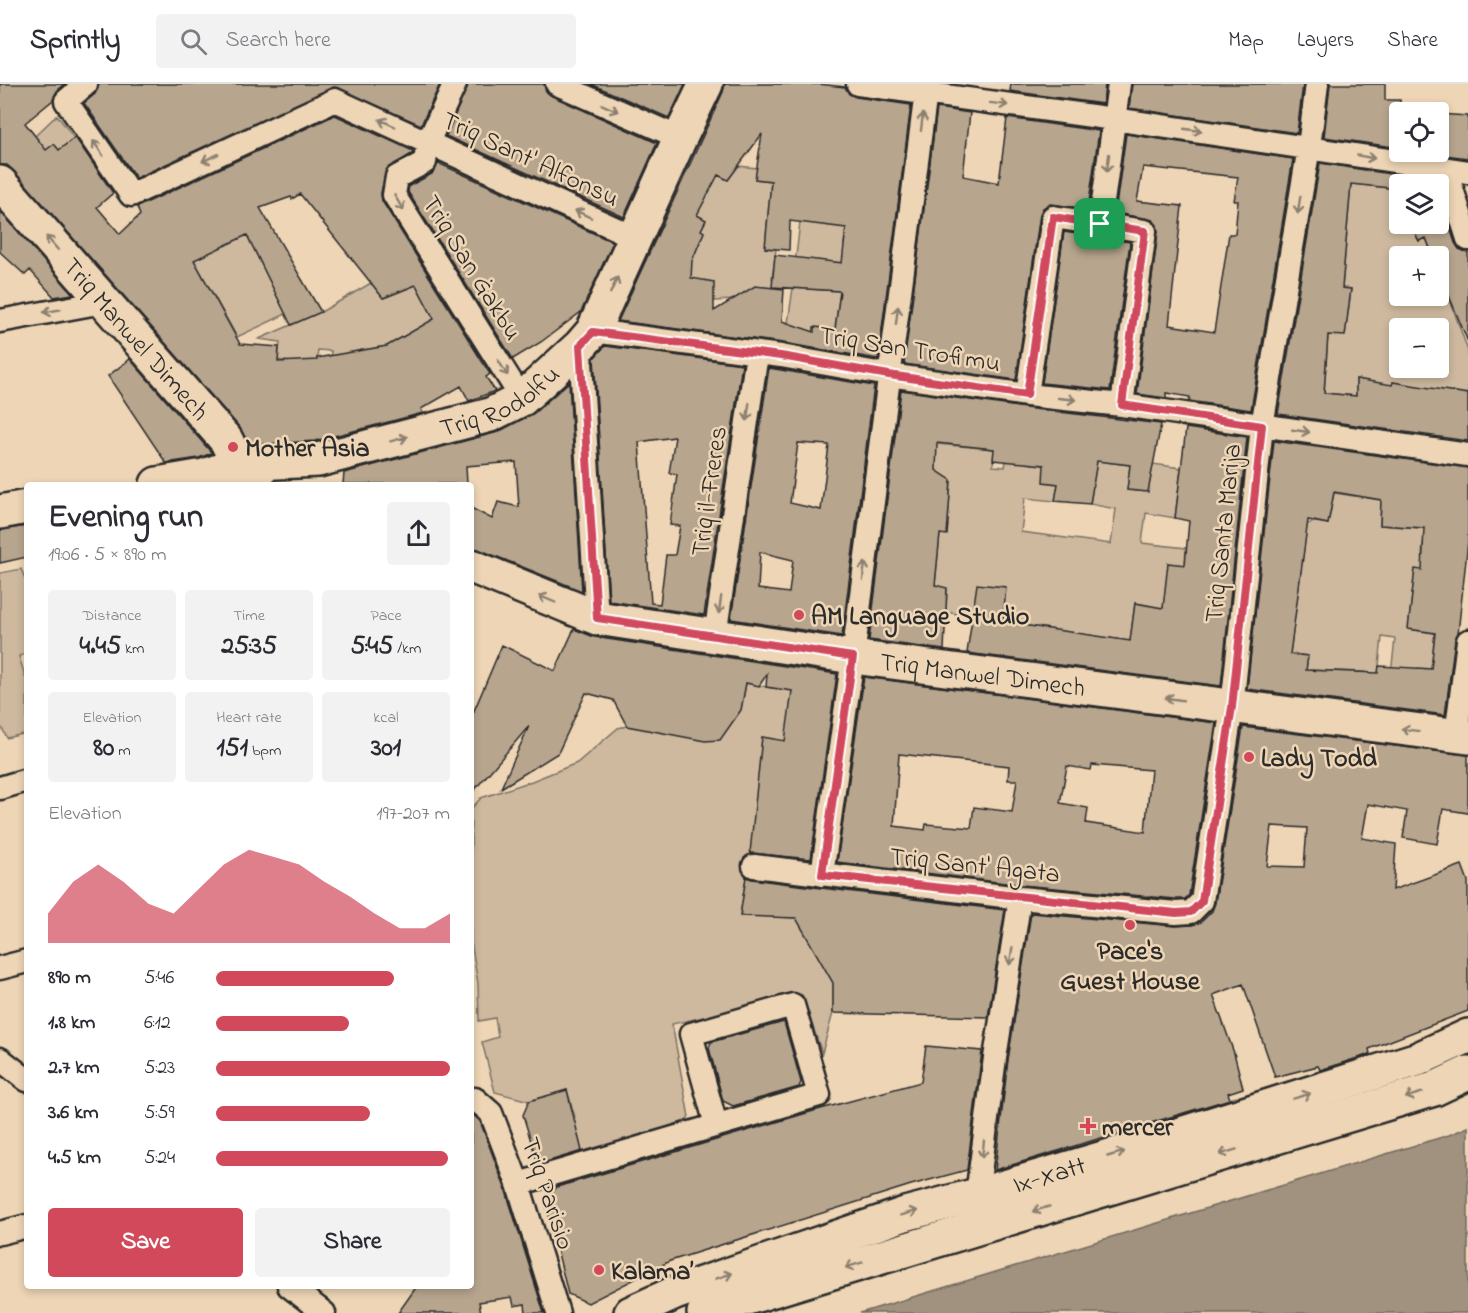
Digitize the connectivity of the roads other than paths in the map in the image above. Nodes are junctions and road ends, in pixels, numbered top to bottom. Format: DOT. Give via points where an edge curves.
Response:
graph roads {
  1 [pos="86,84"];
  2 [pos="455,84"];
  3 [pos="557,84"];
  4 [pos="706,84"];
  5 [pos="858,84"];
  6 [pos="1119,84"];
  7 [pos="1317,84"];
  8 [pos="926,89"];
  9 [pos="339,92"];
  10 [pos="1114,118"];
  11 [pos="680,138"];
  12 [pos="428,142"];
  13 [pos="1309,147"];
  14 [pos="1457,171"];
  15 [pos="0,183"];
  16 [pos="1100,224"];
  17 [pos="636,238"];
  18 [pos="1468,239"];
  19 [pos="104,302"];
  20 [pos="0,321"];
  21 [pos="586,339"];
  22 [pos="757,354"];
  23 [pos="889,375"];
  24 [pos="1027,395"];
  25 [pos="522,399"];
  26 [pos="1122,405"];
  27 [pos="1262,426"];
  28 [pos="1468,455"];
  29 [pos="238,464"];
  30 [pos="169,482"];
  31 [pos="274,482"];
  32 [pos="24,508"];
  33 [pos="0,512"];
  34 [pos="474,567"];
  35 [pos="597,618"];
  36 [pos="715,636"];
  37 [pos="1468,641"];
  38 [pos="853,657"];
  39 [pos="1232,707"];
  40 [pos="1462,736"];
  41 [pos="24,781"];
  42 [pos="0,788"];
  43 [pos="754,866"];
  44 [pos="822,875"];
  45 [pos="1020,898"];
  46 [pos="1191,912"];
  47 [pos="24,962"];
  48 [pos="0,968"];
  49 [pos="1468,1036"];
  50 [pos="0,1059"];
  51 [pos="1468,1073"];
  52 [pos="24,1078"];
  53 [pos="474,1101"];
  54 [pos="716,1125"];
  55 [pos="518,1184"];
  56 [pos="977,1195"];
  57 [pos="24,1227"];
  58 [pos="0,1233"];
  59 [pos="293,1289"];
  60 [pos="319,1289"];
  61 [pos="326,1313"];
  62 [pos="558,1313"];
  63 [pos="631,1313"];
  64 [pos="704,1313"];
  9 -- 1 [label="street, Triq Sant' Alfonsu, one-way" via="131,195 66,101"];
  2 -- 12 [label="street"];
  3 -- 11 [label="street, one-way"];
  4 -- 11 [label="street, Triq Rodolfu"];
  5 -- 8 [label="street"];
  6 -- 10 [label="street"];
  7 -- 13 [label="street, Triq Santa Marija"];
  8 -- 10 [label="street, one-way"];
  23 -- 8 [label="street, one-way"];
  12 -- 9 [label="street, Triq Sant' Alfonsu, one-way"];
  10 -- 13 [label="street, one-way"];
  10 -- 16 [label="street, one-way"];
  11 -- 17 [label="street, Triq Rodolfu"];
  17 -- 12 [label="street, Triq Sant' Alfonsu, one-way"];
  12 -- 25 [label="street, Triq San Ġakbu, one-way" via="425,162 397,177 394,195"];
  13 -- 14 [label="street, one-way"];
  13 -- 27 [label="street, Triq Santa Marija, one-way"];
  14 -- 18 [label="street"];
  19 -- 15 [label="street, Triq Manwel Dimech, one-way"];
  16 -- 24 [label="street" via="1053,217"];
  16 -- 26 [label="street" via="1145,231"];
  21 -- 17 [label="street, Triq Rodolfu, one-way"];
  19 -- 20 [label="street, one-way"];
  19 -- 29 [label="street, Triq Manwel Dimech" via="226,440"];
  21 -- 22 [label="street, Triq San Trofimu"];
  21 -- 25 [label="street, Triq Rodolfu"];
  21 -- 35 [label="street"];
  22 -- 23 [label="street, Triq San Trofimu"];
  22 -- 36 [label="street, Triq il-Freres, one-way"];
  23 -- 24 [label="street, Triq San Trofimu"];
  38 -- 23 [label="street, one-way"];
  24 -- 26 [label="street, Triq San Trofimu, one-way"];
  29 -- 25 [label="street, Triq Rodolfu, one-way" via="318,460 490,415"];
  26 -- 27 [label="street, Triq San Trofimu"];
  27 -- 28 [label="street, Triq San Trofimu, one-way"];
  27 -- 39 [label="street, Triq Santa Marija"];
  29 -- 30 [label="street, Triq Rodolfu" via="204,476"];
  29 -- 31 [label="street"];
  32 -- 33 [label="street"];
  35 -- 34 [label="street, Triq Manwel Dimech, one-way"];
  35 -- 36 [label="street, Triq Manwel Dimech"];
  36 -- 38 [label="street, Triq Manwel Dimech"];
  37 -- 40 [label="street"];
  39 -- 38 [label="street, Triq Manwel Dimech, one-way"];
  38 -- 44 [label="street"];
  40 -- 39 [label="street, Triq Manwel Dimech, one-way"];
  39 -- 46 [label="street, Triq Santa Marija" via="1202,901"];
  41 -- 42 [label="street"];
  43 -- 44 [label="street, Triq Sant' Agata"];
  44 -- 45 [label="street, Triq Sant' Agata"];
  45 -- 46 [label="street, Triq Sant' Agata"];
  45 -- 56 [label="street, one-way"];
  47 -- 48 [label="street"];
  56 -- 49 [label="street, Ix-Xatt, one-way" via="1418,1059"];
  50 -- 52 [label="street"];
  51 -- 64 [label="street, Ix-Xatt, one-way" via="1434,1089"];
  53 -- 55 [label="street, Triq Parisio" via="491,1113"];
  54 -- 54 [label="street" via="819,1095 793,1005 691,1034"];
  54 -- 55 [label="street"];
  55 -- 62 [label="street, Triq Parisio"];
  63 -- 56 [label="street, Ix-Xatt, one-way" via="675,1293 905,1214"];
  57 -- 58 [label="street"];
  59 -- 61 [label="street"];
  60 -- 61 [label="street"];
}
